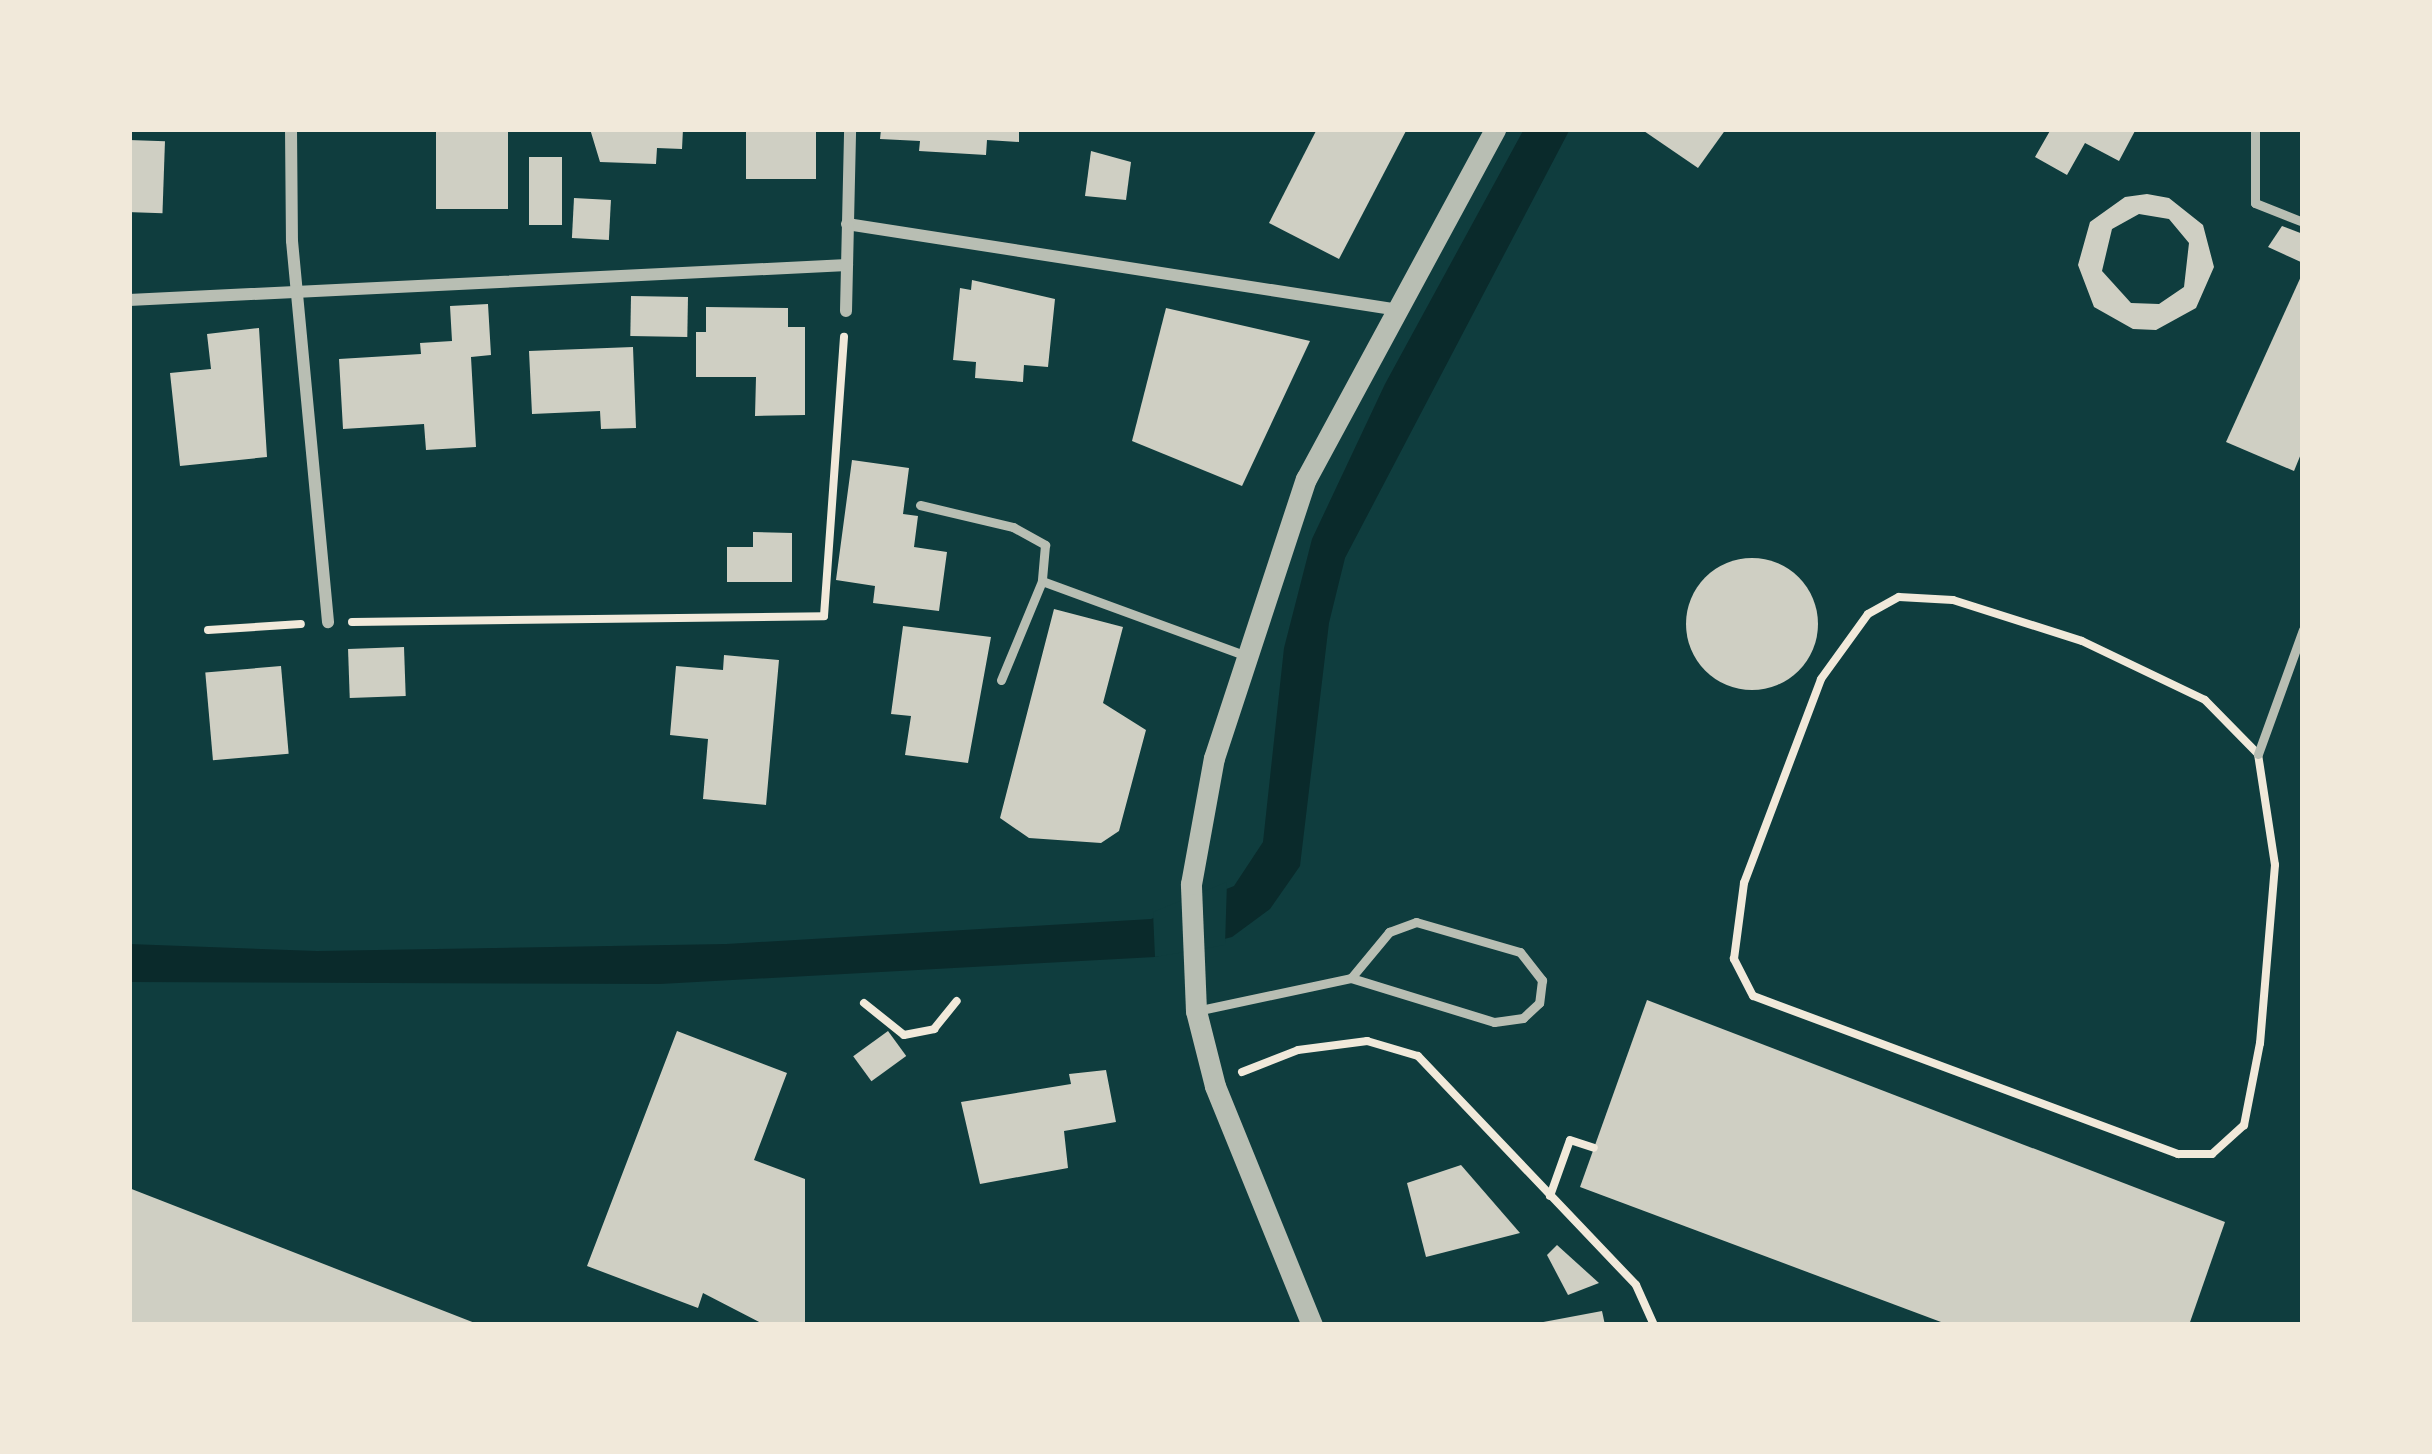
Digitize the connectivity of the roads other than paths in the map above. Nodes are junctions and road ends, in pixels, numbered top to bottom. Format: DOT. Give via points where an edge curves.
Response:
graph roads {
  1 [pos="290,129"];
  2 [pos="850,129"];
  3 [pos="1495,129"];
  4 [pos="2255,129"];
  5 [pos="2303,222"];
  6 [pos="847,224"];
  7 [pos="847,265"];
  8 [pos="297,292"];
  9 [pos="129,300"];
  10 [pos="1392,309"];
  11 [pos="845,311"];
  12 [pos="920,505"];
  13 [pos="1042,580"];
  14 [pos="328,622"];
  15 [pos="2303,630"];
  16 [pos="1247,656"];
  17 [pos="1001,680"];
  18 [pos="2258,754"];
  19 [pos="1351,978"];
  20 [pos="1196,1011"];
  21 [pos="1312,1325"];
  1 -- 8 [label="street"];
  2 -- 6 [label="street"];
  3 -- 10 [label="street"];
  4 -- 5 [label="lane" via="2255,203"];
  6 -- 7 [label="street"];
  6 -- 10 [label="street"];
  7 -- 8 [label="street"];
  7 -- 11 [label="street"];
  8 -- 9 [label="street"];
  8 -- 14 [label="street"];
  10 -- 16 [label="street" via="1306,479"];
  12 -- 13 [label="lane" via="1013,527 1045,545"];
  13 -- 16 [label="lane"];
  13 -- 17 [label="lane"];
  15 -- 18 [label="lane"];
  16 -- 20 [label="street" via="1214,758 1191,884"];
  19 -- 19 [label="lane" via="1494,1022 1523,1018 1539,1003 1542,980 1520,952 1416,922 1389,932"];
  19 -- 20 [label="lane"];
  20 -- 21 [label="street" via="1241,1159"];
}
